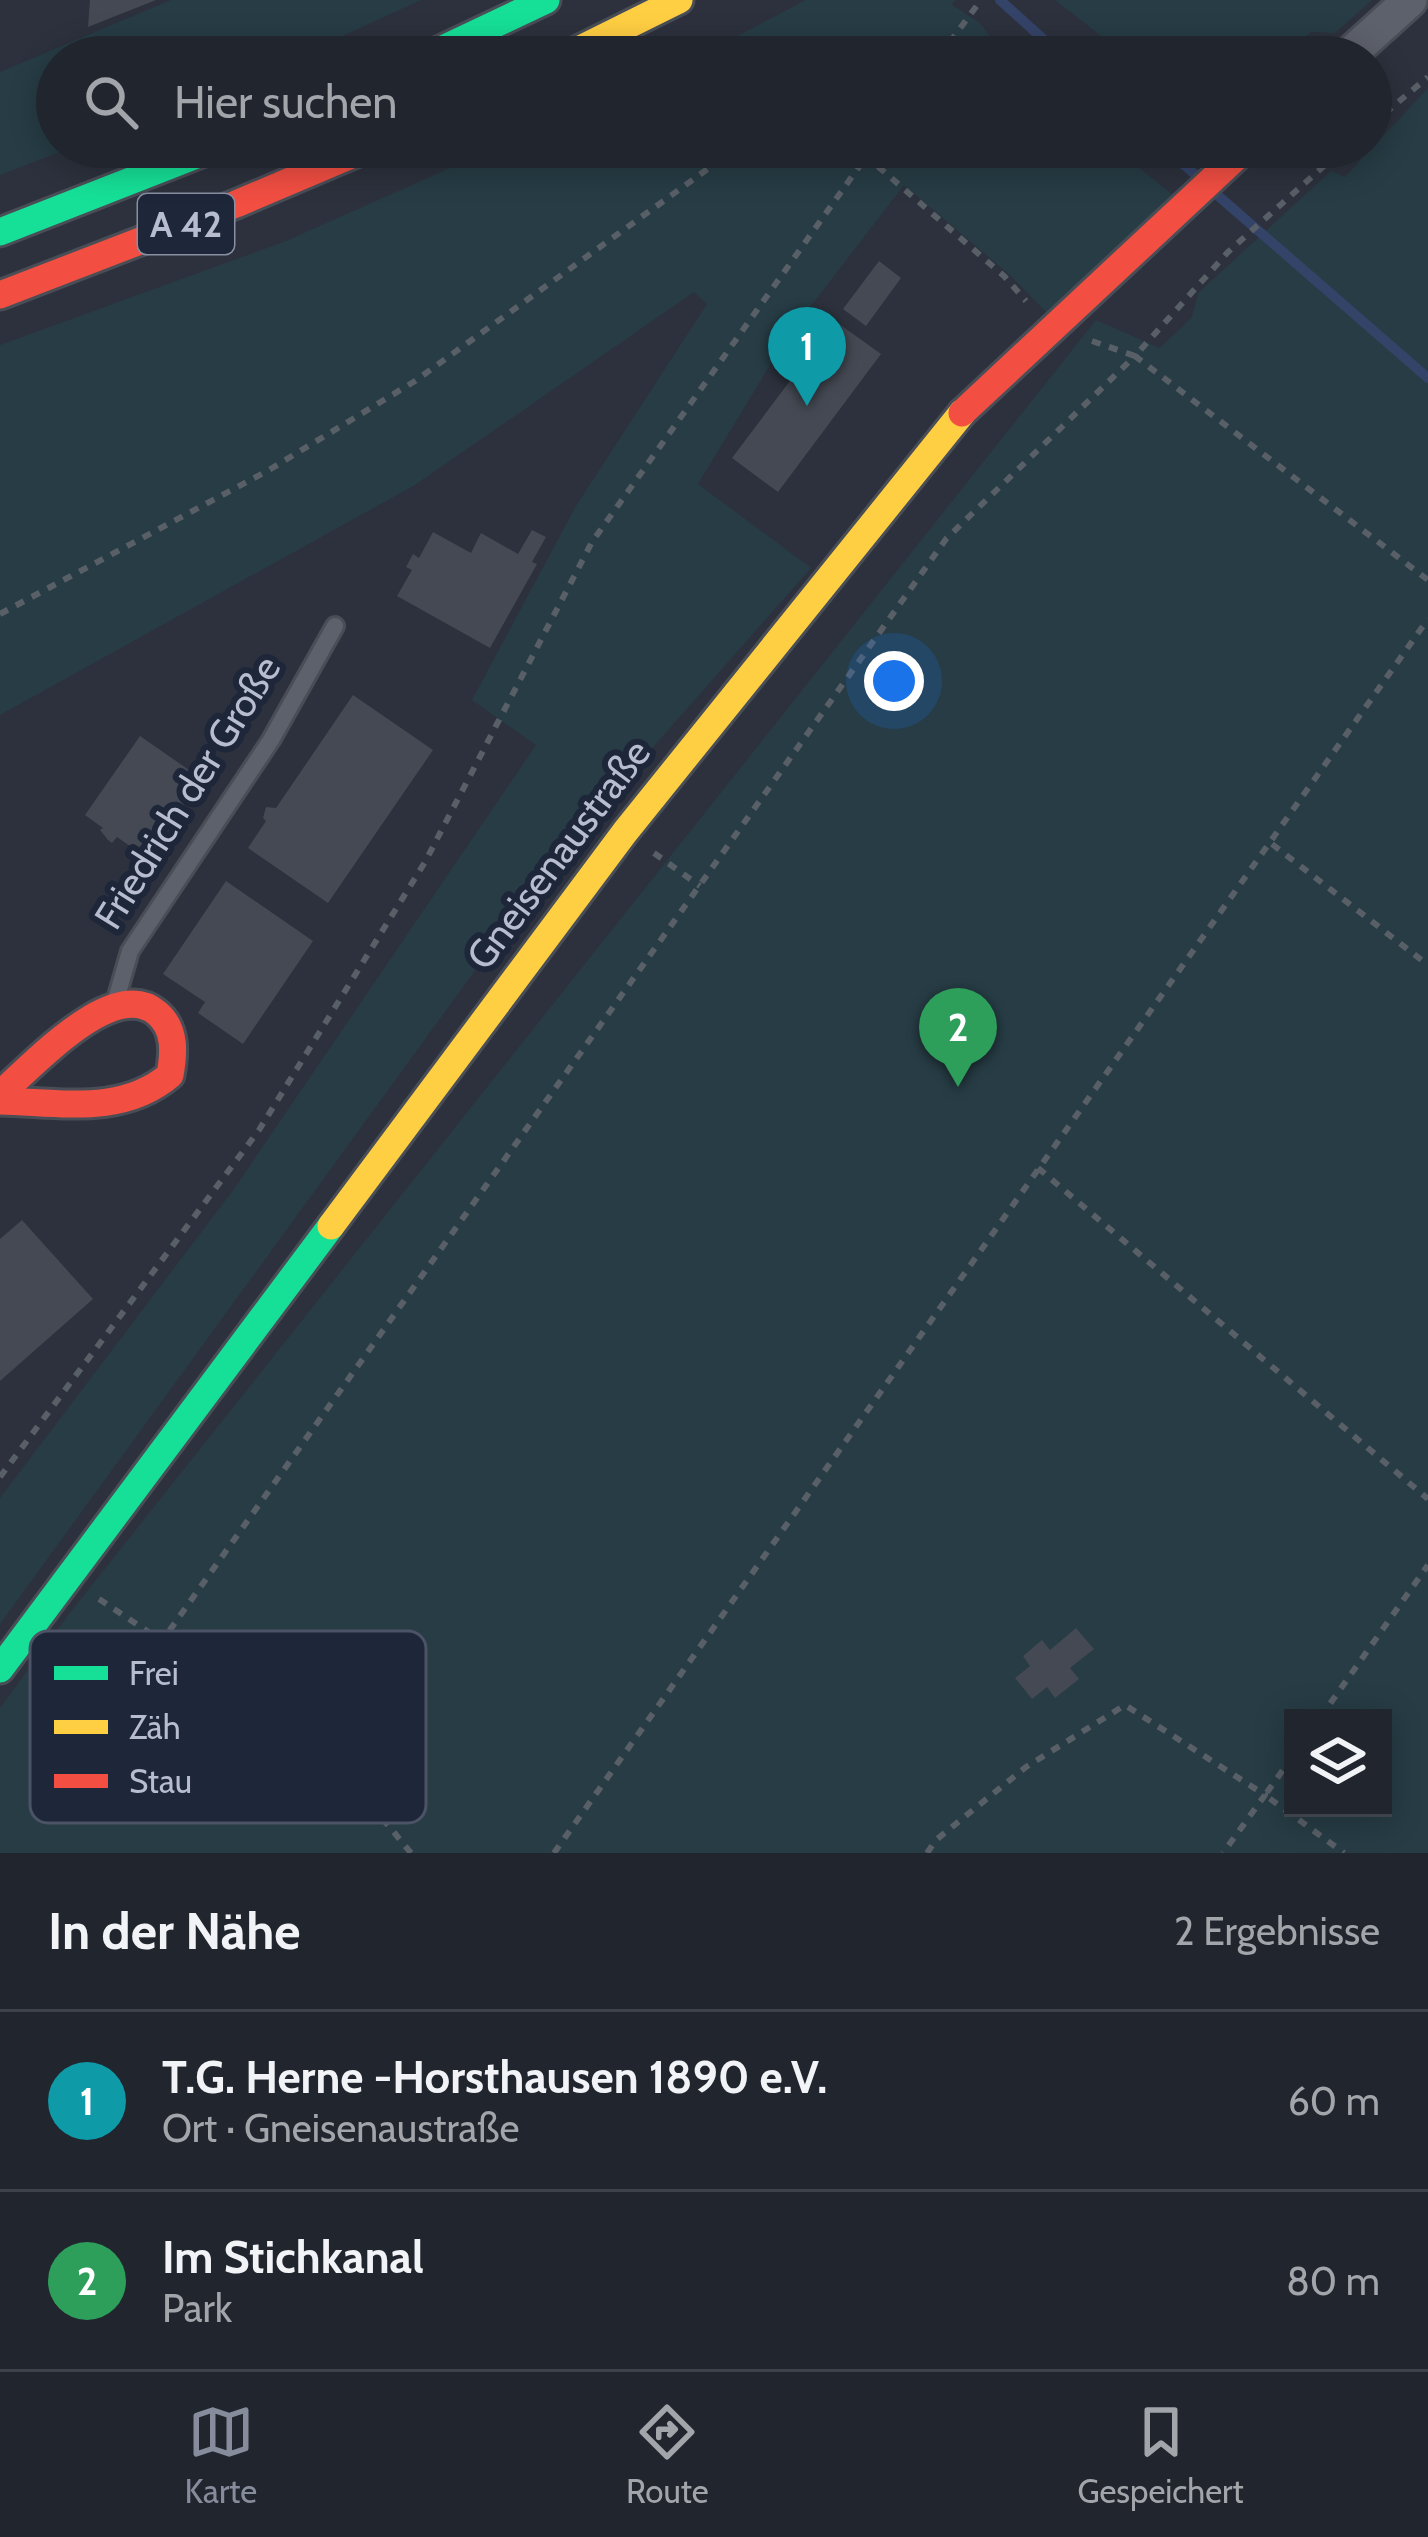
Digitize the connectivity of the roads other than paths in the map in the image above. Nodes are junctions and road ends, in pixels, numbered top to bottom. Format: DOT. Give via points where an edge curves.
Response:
graph roads {
  1 [pos="546,0"];
  2 [pos="679,0"];
  3 [pos="1410,0"];
  4 [pos="470,36"];
  5 [pos="606,36"];
  6 [pos="1370,36"];
  7 [pos="163,168"];
  8 [pos="321,168"];
  9 [pos="1223,168"];
  10 [pos="0,232"];
  11 [pos="0,295"];
  12 [pos="335,626"];
  13 [pos="115,1004"];
  14 [pos="0,1097"];
  15 [pos="0,1669"];
  1 -- 4 [label="main road"];
  2 -- 5 [label="main road"];
  3 -- 6 [label="street"];
  7 -- 10 [label="main road, A 42"];
  8 -- 11 [label="main road, A 42"];
  9 -- 15 [label="main road, Gneisenaustraße" via="947,427 625,832"];
  12 -- 13 [label="lane, Friedrich der Große" via="271,740 130,951"];
  13 -- 14 [label="main road"];
  13 -- 14 [label="main road" via="154,1009 167,1022 174,1058 160,1087 123,1103"];
}
